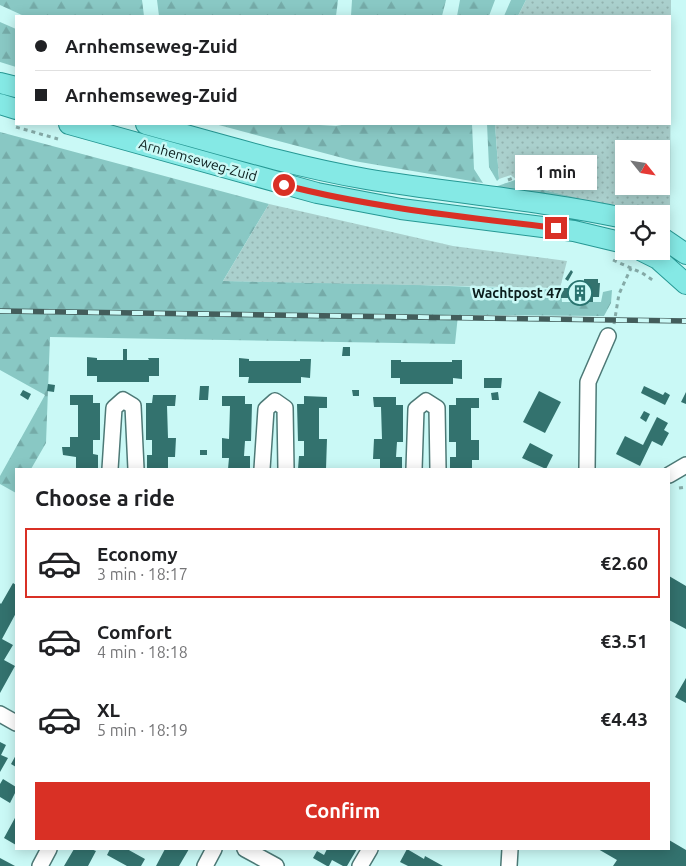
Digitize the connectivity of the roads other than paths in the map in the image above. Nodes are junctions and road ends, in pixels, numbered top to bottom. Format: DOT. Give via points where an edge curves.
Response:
graph roads {
  1 [pos="0,83"];
  2 [pos="15,87"];
  3 [pos="0,104"];
  4 [pos="15,109"];
  5 [pos="72,125"];
  6 [pos="150,125"];
  7 [pos="615,216"];
  8 [pos="615,241"];
  9 [pos="670,243"];
  10 [pos="686,254"];
  11 [pos="659,260"];
  12 [pos="686,284"];
  13 [pos="608,336"];
  14 [pos="685,466"];
  15 [pos="110,468"];
  16 [pos="136,468"];
  17 [pos="262,468"];
  18 [pos="286,468"];
  19 [pos="414,468"];
  20 [pos="438,468"];
  21 [pos="587,468"];
  22 [pos="670,474"];
  23 [pos="48,850"];
  24 [pos="213,850"];
  25 [pos="247,850"];
  26 [pos="369,850"];
  27 [pos="510,850"];
  28 [pos="40,866"];
  29 [pos="205,866"];
  30 [pos="276,866"];
  31 [pos="360,866"];
  32 [pos="509,866"];
  1 -- 2 [label="main road"];
  3 -- 4 [label="main road"];
  5 -- 8 [label="main road, Arnhemseweg-Zuid" via="316,193 401,209 574,231"];
  6 -- 7 [label="main road, Arnhemseweg-Zuid" via="318,170"];
  9 -- 10 [label="main road"];
  11 -- 12 [label="main road"];
  13 -- 21 [label="street" via="588,382"];
  14 -- 22 [label="street"];
  15 -- 16 [label="street" via="114,408 123,400 133,406"];
  17 -- 18 [label="street" via="266,409 276,401 285,408"];
  19 -- 20 [label="street" via="416,409 426,401 436,408"];
  23 -- 28 [label="street"];
  24 -- 29 [label="street"];
  25 -- 30 [label="street"];
  26 -- 31 [label="street"];
  27 -- 32 [label="street"];
}
